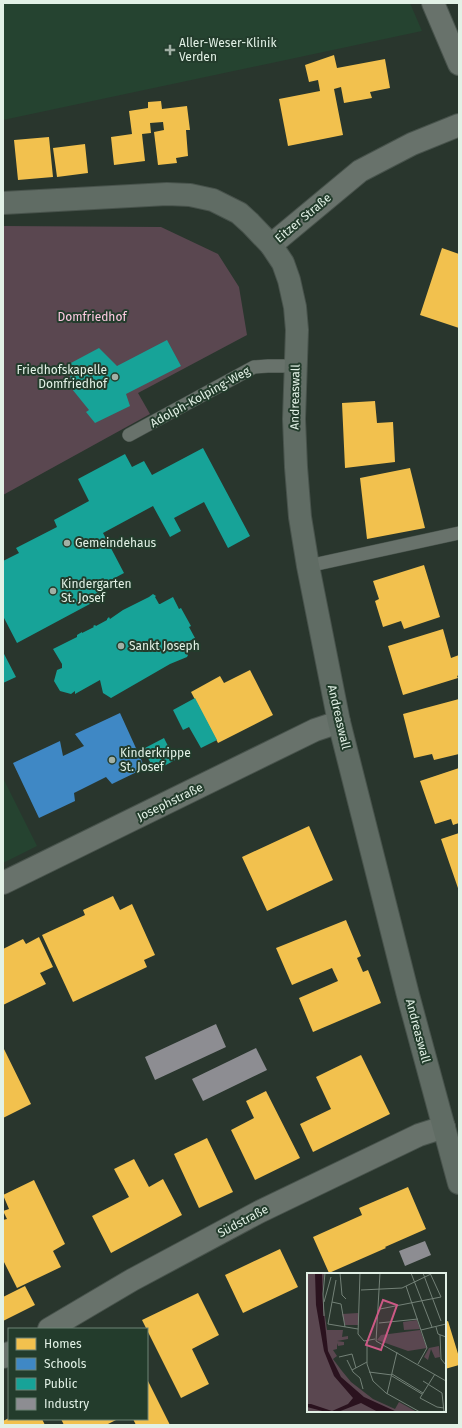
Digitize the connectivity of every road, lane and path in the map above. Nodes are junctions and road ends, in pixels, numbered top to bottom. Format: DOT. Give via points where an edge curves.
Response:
graph roads {
  1 [pos="433,3"];
  2 [pos="459,64"];
  3 [pos="459,125"];
  4 [pos="3,203"];
  5 [pos="271,245"];
  6 [pos="296,366"];
  7 [pos="129,435"];
  8 [pos="459,533"];
  9 [pos="308,566"];
  10 [pos="339,722"];
  11 [pos="3,883"];
  12 [pos="444,1127"];
  13 [pos="459,1183"];
  14 [pos="51,1328"];
  1 -- 2 [label="street"];
  3 -- 5 [label="street, Eitzer Straße" via="412,144 360,170"];
  4 -- 5 [label="main road, Eitzer Straße" via="160,194 190,195 213,200 239,213"];
  5 -- 6 [label="main road, Andreaswall" via="283,263 293,293"];
  6 -- 7 [label="lane, Adolph-Kolping-Weg" via="254,368"];
  6 -- 9 [label="main road, Andreaswall" via="296,467 300,517"];
  8 -- 9 [label="lane"];
  9 -- 10 [label="main road, Andreaswall"];
  10 -- 11 [label="street, Josephstraße" via="315,730"];
  10 -- 12 [label="main road, Andreaswall"];
  12 -- 13 [label="main road, Andreaswall"];
  12 -- 14 [label="street, Südstraße" via="419,1135 259,1212 132,1280"];
}
